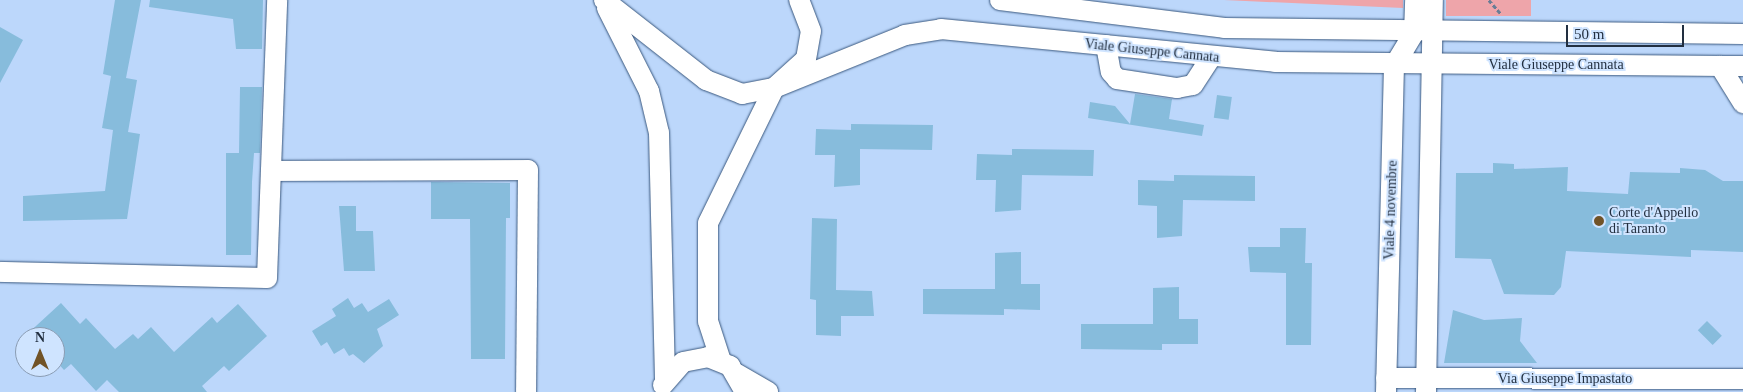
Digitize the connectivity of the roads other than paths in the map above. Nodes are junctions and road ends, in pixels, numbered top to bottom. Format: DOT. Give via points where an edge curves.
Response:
graph roads {
  1 [pos="277,0"];
  2 [pos="603,0"];
  3 [pos="799,0"];
  4 [pos="1000,0"];
  5 [pos="1415,0"];
  6 [pos="1433,0"];
  7 [pos="1120,16"];
  8 [pos="1424,33"];
  9 [pos="1743,34"];
  10 [pos="1110,46"];
  11 [pos="1211,57"];
  12 [pos="1432,65"];
  13 [pos="1394,66"];
  14 [pos="1720,66"];
  15 [pos="1743,66"];
  16 [pos="774,88"];
  17 [pos="1743,103"];
  18 [pos="270,171"];
  19 [pos="0,272"];
  20 [pos="721,361"];
  21 [pos="1743,379"];
  22 [pos="741,383"];
  23 [pos="1386,385"];
  24 [pos="1648,385"];
  25 [pos="663,386"];
  26 [pos="1426,386"];
  27 [pos="526,392"];
  28 [pos="768,392"];
  1 -- 18 [label="street"];
  2 -- 16 [label="street, Viale Giuseppe Cannata" via="719,88 742,94"];
  2 -- 25 [label="street" via="634,55 649,91 659,133"];
  3 -- 16 [label="street" via="809,19 811,46 797,71"];
  4 -- 7 [label="street"];
  5 -- 8 [label="street"];
  6 -- 8 [label="street"];
  7 -- 8 [label="street" via="1224,28"];
  7 -- 10 [label="street"];
  8 -- 9 [label="street"];
  8 -- 12 [label="street"];
  8 -- 13 [label="street, Viale 4 novembre"];
  10 -- 11 [label="street, Viale Giuseppe Cannata"];
  10 -- 11 [label="street" via="1111,72 1117,79 1177,88 1193,85"];
  10 -- 16 [label="street, Viale Giuseppe Cannata" via="971,31 920,31"];
  11 -- 13 [label="street, Viale Giuseppe Cannata"];
  12 -- 13 [label="street, Viale Giuseppe Cannata"];
  12 -- 14 [label="street, Viale Giuseppe Cannata"];
  12 -- 26 [label="street"];
  13 -- 23 [label="street, Viale 4 novembre"];
  14 -- 15 [label="street, Viale Giuseppe Cannata"];
  14 -- 17 [label="street"];
  16 -- 20 [label="street" via="708,223 708,321"];
  18 -- 19 [label="street" via="267,278"];
  18 -- 27 [label="street" via="528,170"];
  20 -- 22 [label="street"];
  20 -- 25 [label="street" via="689,360"];
  21 -- 24 [label="street, Via Giuseppe Impastato"];
  22 -- 28 [label="street"];
  23 -- 26 [label="street, Via Giuseppe Impastato"];
  24 -- 26 [label="street, Via Giuseppe Impastato"];
}
